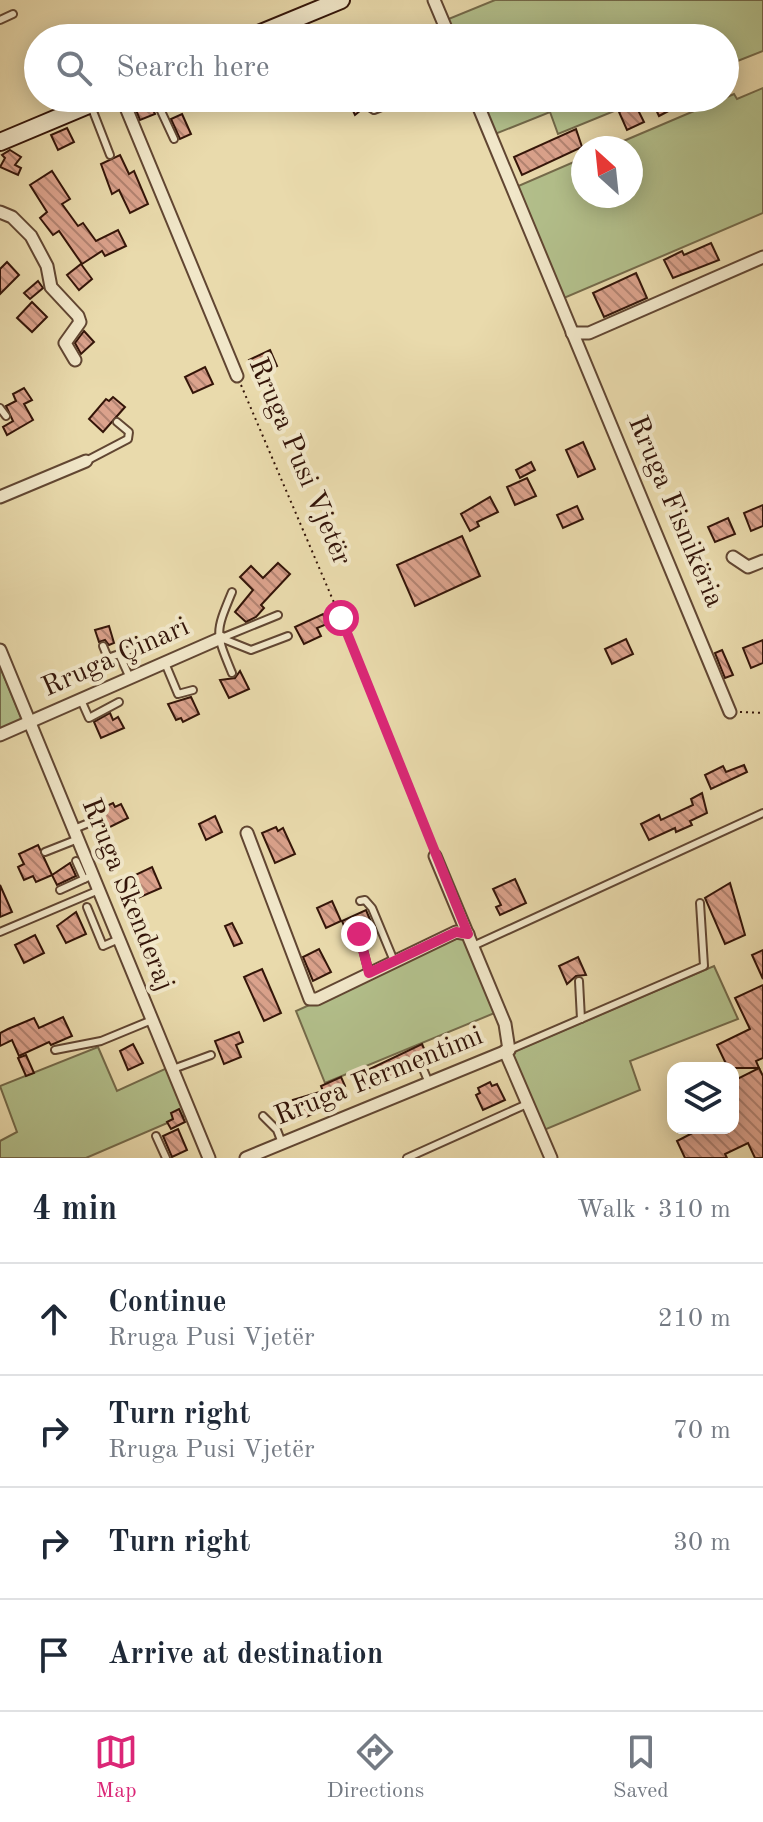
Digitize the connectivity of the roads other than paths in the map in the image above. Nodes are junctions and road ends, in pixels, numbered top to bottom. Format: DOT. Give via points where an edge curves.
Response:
graph roads {
  1 [pos="341,0"];
  2 [pos="434,0"];
  3 [pos="13,14"];
  4 [pos="0,20"];
  5 [pos="283,24"];
  6 [pos="444,24"];
  7 [pos="72,112"];
  8 [pos="100,112"];
  9 [pos="128,112"];
  10 [pos="161,112"];
  11 [pos="481,112"];
  12 [pos="174,139"];
  13 [pos="0,142"];
  14 [pos="110,155"];
  15 [pos="0,212"];
  16 [pos="763,257"];
  17 [pos="572,333"];
  18 [pos="75,360"];
  19 [pos="237,376"];
  20 [pos="0,408"];
  21 [pos="6,416"];
  22 [pos="117,422"];
  23 [pos="86,461"];
  24 [pos="0,497"];
  25 [pos="733,557"];
  26 [pos="763,561"];
  27 [pos="232,592"];
  28 [pos="278,615"];
  29 [pos="288,636"];
  30 [pos="219,639"];
  31 [pos="103,646"];
  32 [pos="0,650"];
  33 [pos="130,650"];
  34 [pos="119,654"];
  35 [pos="165,663"];
  36 [pos="232,673"];
  37 [pos="130,678"];
  38 [pos="193,690"];
  39 [pos="81,699"];
  40 [pos="119,702"];
  41 [pos="730,712"];
  42 [pos="30,722"];
  43 [pos="0,735"];
  44 [pos="763,813"];
  45 [pos="96,820"];
  46 [pos="247,833"];
  47 [pos="76,834"];
  48 [pos="45,852"];
  49 [pos="435,856"];
  50 [pos="76,861"];
  51 [pos="88,877"];
  52 [pos="60,890"];
  53 [pos="99,890"];
  54 [pos="360,901"];
  55 [pos="700,903"];
  56 [pos="87,907"];
  57 [pos="373,928"];
  58 [pos="0,932"];
  59 [pos="359,934"];
  60 [pos="119,939"];
  61 [pos="348,939"];
  62 [pos="470,940"];
  63 [pos="394,961"];
  64 [pos="369,973"];
  65 [pos="579,981"];
  66 [pos="581,1019"];
  67 [pos="152,1020"];
  68 [pos="55,1050"];
  69 [pos="507,1050"];
  70 [pos="211,1055"];
  71 [pos="421,1064"];
  72 [pos="173,1069"];
  73 [pos="429,1083"];
  74 [pos="527,1104"];
  75 [pos="338,1106"];
  76 [pos="263,1116"];
  77 [pos="343,1118"];
  78 [pos="156,1136"];
  79 [pos="282,1143"];
  80 [pos="269,1154"];
  81 [pos="166,1158"];
  82 [pos="209,1158"];
  83 [pos="246,1158"];
  84 [pos="407,1158"];
  85 [pos="551,1158"];
  1 -- 5 [label="street"];
  2 -- 6 [label="street"];
  3 -- 4 [label="lane"];
  7 -- 13 [label="street"];
  8 -- 14 [label="lane"];
  9 -- 19 [label="street, Rruga Pusi Vjetër"];
  10 -- 12 [label="lane"];
  11 -- 17 [label="street, Rruga Fisnikëria"];
  15 -- 18 [label="street" via="31,236 51,287 78,316 80,322 65,343"];
  16 -- 17 [label="street" via="589,333"];
  17 -- 41 [label="street, Rruga Fisnikëria"];
  20 -- 21 [label="lane"];
  22 -- 23 [label="lane" via="129,432 128,439"];
  23 -- 24 [label="street"];
  25 -- 26 [label="street" via="748,567"];
  27 -- 30 [label="lane" via="218,625"];
  28 -- 30 [label="lane"];
  29 -- 30 [label="lane" via="251,650"];
  30 -- 35 [label="street, Rruga Çinari"];
  30 -- 36 [label="lane"];
  31 -- 34 [label="lane" via="108,658"];
  32 -- 42 [label="street, Rruga Skenderaj"];
  33 -- 34 [label="lane"];
  34 -- 37 [label="lane"];
  35 -- 37 [label="street, Rruga Çinari"];
  35 -- 38 [label="lane" via="178,694"];
  37 -- 39 [label="street, Rruga Çinari"];
  39 -- 40 [label="lane" via="89,718"];
  39 -- 42 [label="street, Rruga Çinari"];
  42 -- 43 [label="street, Rruga Çinari"];
  42 -- 47 [label="street, Rruga Skenderaj"];
  44 -- 62 [label="lane"];
  45 -- 47 [label="lane"];
  46 -- 64 [label="street" via="310,999"];
  47 -- 48 [label="lane"];
  47 -- 51 [label="street, Rruga Skenderaj"];
  49 -- 62 [label="street"];
  50 -- 51 [label="lane"];
  51 -- 52 [label="lane"];
  51 -- 53 [label="street, Rruga Skenderaj"];
  53 -- 58 [label="lane"];
  53 -- 60 [label="street, Rruga Skenderaj"];
  54 -- 63 [label="lane" via="372,908"];
  55 -- 66 [label="lane" via="704,966"];
  56 -- 60 [label="lane" via="103,946"];
  57 -- 59 [label="lane"];
  59 -- 61 [label="lane"];
  59 -- 64 [label="lane"];
  60 -- 67 [label="street, Rruga Skenderaj"];
  62 -- 63 [label="street" via="456,932"];
  62 -- 69 [label="street" via="505,1024"];
  63 -- 64 [label="street"];
  65 -- 66 [label="lane"];
  66 -- 69 [label="lane"];
  67 -- 68 [label="lane" via="101,1041"];
  67 -- 72 [label="street, Rruga Skenderaj"];
  69 -- 73 [label="street, Rruga Fermentimi"];
  69 -- 74 [label="street"];
  70 -- 72 [label="lane"];
  71 -- 73 [label="lane"];
  72 -- 82 [label="street, Rruga Skenderaj"];
  73 -- 77 [label="street, Rruga Fermentimi"];
  74 -- 84 [label="lane"];
  74 -- 85 [label="street"];
  75 -- 77 [label="lane"];
  76 -- 79 [label="lane"];
  77 -- 79 [label="street, Rruga Fermentimi"];
  78 -- 81 [label="lane"];
  79 -- 80 [label="street, Rruga Fermentimi"];
  80 -- 83 [label="street, Rruga Fermentimi"];
}
